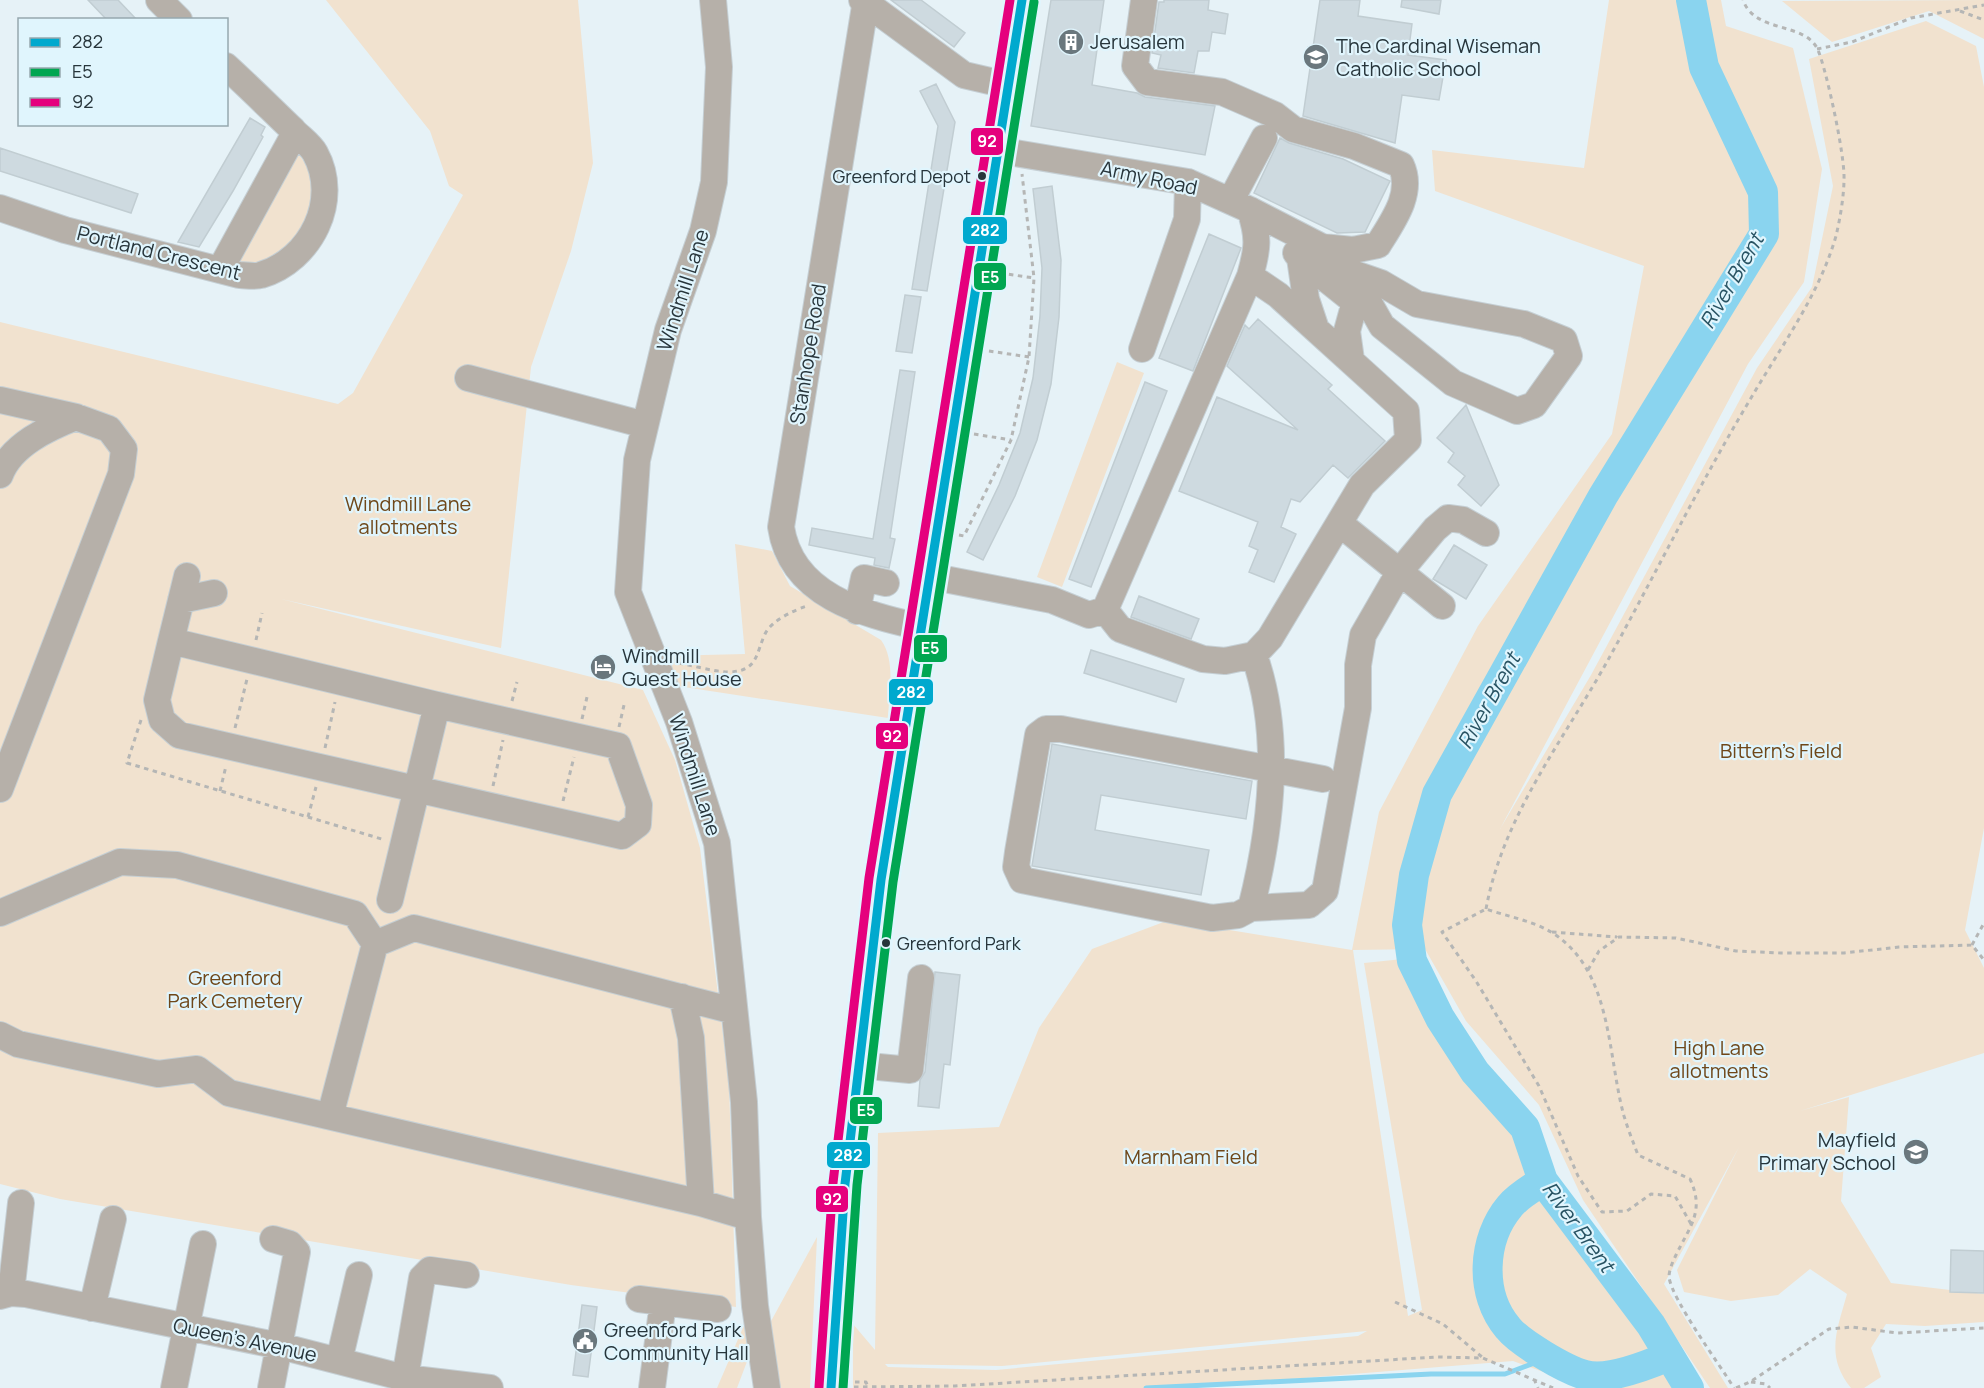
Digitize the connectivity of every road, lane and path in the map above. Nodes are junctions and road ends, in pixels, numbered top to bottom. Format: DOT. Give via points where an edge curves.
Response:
graph roads {
  1 [pos="159,0"];
  2 [pos="713,0"];
  3 [pos="1022,0"];
  4 [pos="1144,0"];
  5 [pos="1743,0"];
  6 [pos="865,1"];
  7 [pos="1984,5"];
  8 [pos="1960,11"];
  9 [pos="177,18"];
  10 [pos="1984,20"];
  11 [pos="1817,49"];
  12 [pos="228,68"];
  13 [pos="1007,85"];
  14 [pos="295,133"];
  15 [pos="1264,138"];
  16 [pos="1008,152"];
  17 [pos="1188,182"];
  18 [pos="1241,205"];
  19 [pos="0,208"];
  20 [pos="1311,252"];
  21 [pos="220,270"];
  22 [pos="978,270"];
  23 [pos="1352,273"];
  24 [pos="1250,276"];
  25 [pos="1034,278"];
  26 [pos="1316,329"];
  27 [pos="965,347"];
  28 [pos="1142,349"];
  29 [pos="1029,357"];
  30 [pos="1351,360"];
  31 [pos="468,378"];
  32 [pos="0,400"];
  33 [pos="76,417"];
  34 [pos="645,425"];
  35 [pos="952,430"];
  36 [pos="1011,440"];
  37 [pos="0,441"];
  38 [pos="2,471"];
  39 [pos="1339,523"];
  40 [pos="936,531"];
  41 [pos="1486,532"];
  42 [pos="1400,572"];
  43 [pos="929,576"];
  44 [pos="886,583"];
  45 [pos="214,593"];
  46 [pos="830,595"];
  47 [pos="1442,606"];
  48 [pos="1105,610"];
  49 [pos="857,611"];
  50 [pos="262,613"];
  51 [pos="920,627"];
  52 [pos="171,641"];
  53 [pos="1254,655"];
  54 [pos="251,660"];
  55 [pos="657,665"];
  56 [pos="339,682"];
  57 [pos="157,700"];
  58 [pos="437,705"];
  59 [pos="508,721"];
  60 [pos="578,737"];
  61 [pos="231,747"];
  62 [pos="321,767"];
  63 [pos="1273,767"];
  64 [pos="1323,779"];
  65 [pos="416,788"];
  66 [pos="0,789"];
  67 [pos="488,805"];
  68 [pos="308,817"];
  69 [pos="558,821"];
  70 [pos="403,846"];
  71 [pos="390,900"];
  72 [pos="1251,908"];
  73 [pos="1486,909"];
  74 [pos="0,913"];
  75 [pos="355,914"];
  76 [pos="1984,922"];
  77 [pos="414,928"];
  78 [pos="1551,932"];
  79 [pos="1619,937"];
  80 [pos="375,944"];
  81 [pos="1972,945"];
  82 [pos="1984,960"];
  83 [pos="1588,970"];
  84 [pos="921,978"];
  85 [pos="682,997"];
  86 [pos="734,1011"];
  87 [pos="0,1035"];
  88 [pos="858,1065"];
  89 [pos="330,1116"];
  90 [pos="21,1203"];
  91 [pos="700,1203"];
  92 [pos="748,1217"];
  93 [pos="113,1220"];
  94 [pos="1691,1224"];
  95 [pos="273,1239"];
  96 [pos="203,1244"];
  97 [pos="359,1275"];
  98 [pos="466,1275"];
  99 [pos="6,1294"];
  100 [pos="1395,1302"];
  101 [pos="92,1308"];
  102 [pos="718,1309"];
  103 [pos="185,1328"];
  104 [pos="1984,1328"];
  105 [pos="280,1346"];
  106 [pos="1484,1358"];
  107 [pos="339,1361"];
  108 [pos="1534,1379"];
  109 [pos="401,1381"];
  110 [pos="1750,1382"];
  111 [pos="868,1387"];
  112 [pos="174,1388"];
  113 [pos="271,1388"];
  114 [pos="490,1388"];
  115 [pos="652,1388"];
  116 [pos="767,1388"];
  117 [pos="836,1388"];
  118 [pos="1538,1388"];
  119 [pos="1553,1388"];
  120 [pos="1735,1388"];
  121 [pos="1770,1388"];
  1 -- 9 [label="street"];
  2 -- 34 [label="street, Windmill Lane" via="718,67 714,182 703,231 668,330"];
  3 -- 13 [label="main road"];
  4 -- 20 [label="street" via="1135,66 1147,82 1222,92 1275,115 1293,129 1354,146 1401,165 1406,182 1401,207 1378,245"];
  5 -- 11 [label="path" via="1746,8 1763,22 1810,40"];
  6 -- 13 [label="street" via="964,75"];
  6 -- 46 [label="street, Stanhope Road" via="781,526 792,562"];
  7 -- 8 [label="path"];
  8 -- 10 [label="path"];
  8 -- 11 [label="path" via="1911,18 1852,42"];
  11 -- 73 [label="path" via="1845,177 1836,234 1817,288 1749,401 1606,663 1539,772 1498,861"];
  12 -- 14 [label="street, Portland Crescent"];
  13 -- 16 [label="main road"];
  14 -- 21 [label="street"];
  14 -- 21 [label="street, Portland Crescent" via="315,151 322,171 322,213 313,237 296,255 260,276"];
  15 -- 18 [label="street"];
  16 -- 17 [label="street, Army Road"];
  16 -- 22 [label="main road"];
  16 -- 25 [label="path"];
  17 -- 18 [label="street, Army Road"];
  17 -- 28 [label="street" via="1187,219"];
  18 -- 20 [label="street, Army Road" via="1272,222"];
  18 -- 24 [label="street" via="1257,231 1258,248"];
  19 -- 21 [label="street, Portland Crescent" via="64,230"];
  20 -- 23 [label="street, Army Road"];
  20 -- 26 [label="street" via="1306,299"];
  20 -- 30 [label="street" via="1355,302 1347,331"];
  22 -- 25 [label="path"];
  22 -- 27 [label="main road"];
  23 -- 23 [label="street" via="1381,283 1417,304 1524,324 1564,340 1569,356 1534,405 1517,411 1453,383 1382,326"];
  24 -- 26 [label="street"];
  24 -- 48 [label="street"];
  25 -- 29 [label="path"];
  26 -- 30 [label="street"];
  27 -- 29 [label="path"];
  27 -- 35 [label="main road"];
  29 -- 36 [label="path"];
  30 -- 39 [label="street" via="1406,411 1408,440 1362,485"];
  31 -- 34 [label="street"];
  32 -- 33 [label="street"];
  33 -- 38 [label="street" via="26,443"];
  33 -- 66 [label="street" via="109,429 124,449 121,474"];
  34 -- 55 [label="street, Windmill Lane" via="637,460 628,592"];
  35 -- 36 [label="path"];
  35 -- 40 [label="main road"];
  36 -- 40 [label="path" via="964,536"];
  37 -- 38 [label="street"];
  39 -- 42 [label="street"];
  39 -- 53 [label="street" via="1270,638"];
  40 -- 43 [label="main road"];
  41 -- 42 [label="street" via="1463,520 1448,518"];
  42 -- 47 [label="street"];
  42 -- 72 [label="street" via="1362,635 1358,708 1325,891 1308,905"];
  43 -- 48 [label="street" via="1052,600 1089,615"];
  43 -- 51 [label="main road"];
  44 -- 49 [label="street" via="864,578"];
  45 -- 52 [label="street" via="184,588"];
  46 -- 49 [label="street, Stanhope Road"];
  46 -- 55 [label="path" via="820,603 787,614 765,632 757,659 744,670 729,672 667,661"];
  48 -- 53 [label="street" via="1120,629 1203,659 1226,661"];
  49 -- 51 [label="street, Stanhope Road"];
  50 -- 54 [label="path"];
  51 -- 88 [label="main road" via="866,980"];
  52 -- 54 [label="street"];
  52 -- 57 [label="street"];
  53 -- 63 [label="street" via="1263,680"];
  54 -- 56 [label="street"];
  54 -- 61 [label="path"];
  55 -- 86 [label="street, Windmill Lane" via="680,722 717,843"];
  56 -- 58 [label="street"];
  56 -- 62 [label="path"];
  57 -- 61 [label="street" via="162,720 179,735"];
  57 -- 68 [label="path" via="148,699 127,763"];
  58 -- 59 [label="street"];
  58 -- 65 [label="street"];
  59 -- 60 [label="street"];
  59 -- 67 [label="path"];
  60 -- 69 [label="path"];
  60 -- 69 [label="street" via="618,746 639,805 638,824 622,836"];
  61 -- 62 [label="street"];
  62 -- 65 [label="street"];
  62 -- 68 [label="path"];
  63 -- 64 [label="street"];
  63 -- 72 [label="street"];
  63 -- 72 [label="street" via="1047,729 1038,735 1018,852 1016,867 1022,880 1212,918 1238,915"];
  65 -- 67 [label="street"];
  65 -- 70 [label="street"];
  67 -- 69 [label="street"];
  68 -- 70 [label="path"];
  70 -- 71 [label="street"];
  71 -- 75 [label="street"];
  71 -- 77 [label="street"];
  73 -- 78 [label="path"];
  73 -- 94 [label="path" via="1442,932 1539,1086 1584,1185 1602,1212 1627,1211 1651,1194 1675,1196"];
  74 -- 75 [label="street" via="120,862 177,865"];
  75 -- 80 [label="street"];
  76 -- 81 [label="path"];
  77 -- 80 [label="street"];
  77 -- 85 [label="street"];
  78 -- 79 [label="path"];
  78 -- 83 [label="path"];
  79 -- 81 [label="path" via="1676,938 1736,951 1844,953"];
  79 -- 83 [label="path" via="1599,951"];
  80 -- 89 [label="street"];
  81 -- 82 [label="path"];
  83 -- 94 [label="path" via="1606,1020 1624,1115 1638,1155 1690,1179 1698,1194"];
  84 -- 88 [label="street" via="910,1070"];
  85 -- 86 [label="street"];
  85 -- 91 [label="street" via="691,1038"];
  86 -- 92 [label="street, Windmill Lane" via="744,1102"];
  87 -- 89 [label="street" via="18,1044 158,1074 197,1069 229,1093"];
  88 -- 117 [label="main road" via="836,1288"];
  89 -- 91 [label="street"];
  90 -- 99 [label="street"];
  91 -- 92 [label="street"];
  92 -- 116 [label="street, Windmill Lane"];
  93 -- 101 [label="street"];
  94 -- 120 [label="path" via="1669,1277 1684,1309"];
  95 -- 105 [label="street" via="290,1244 297,1252"];
  96 -- 103 [label="street"];
  97 -- 107 [label="street"];
  98 -- 109 [label="street" via="430,1270 422,1278"];
  99 -- 101 [label="street, Queen's Avenue"];
  100 -- 106 [label="path" via="1443,1324"];
  101 -- 103 [label="street, Queen's Avenue"];
  102 -- 115 [label="street" via="651,1300"];
  103 -- 105 [label="street, Queen's Avenue"];
  103 -- 112 [label="street"];
  104 -- 110 [label="path" via="1897,1334 1852,1327 1828,1329"];
  105 -- 107 [label="street, Queen's Avenue"];
  105 -- 113 [label="street"];
  106 -- 108 [label="path"];
  106 -- 111 [label="path" via="1437,1357 955,1386"];
  107 -- 109 [label="street, Queen's Avenue"];
  108 -- 118 [label="path"];
  108 -- 119 [label="path"];
  109 -- 114 [label="street, Queen's Avenue"];
  110 -- 120 [label="path"];
  110 -- 121 [label="path"];
  111 -- 117 [label="path"];
}
